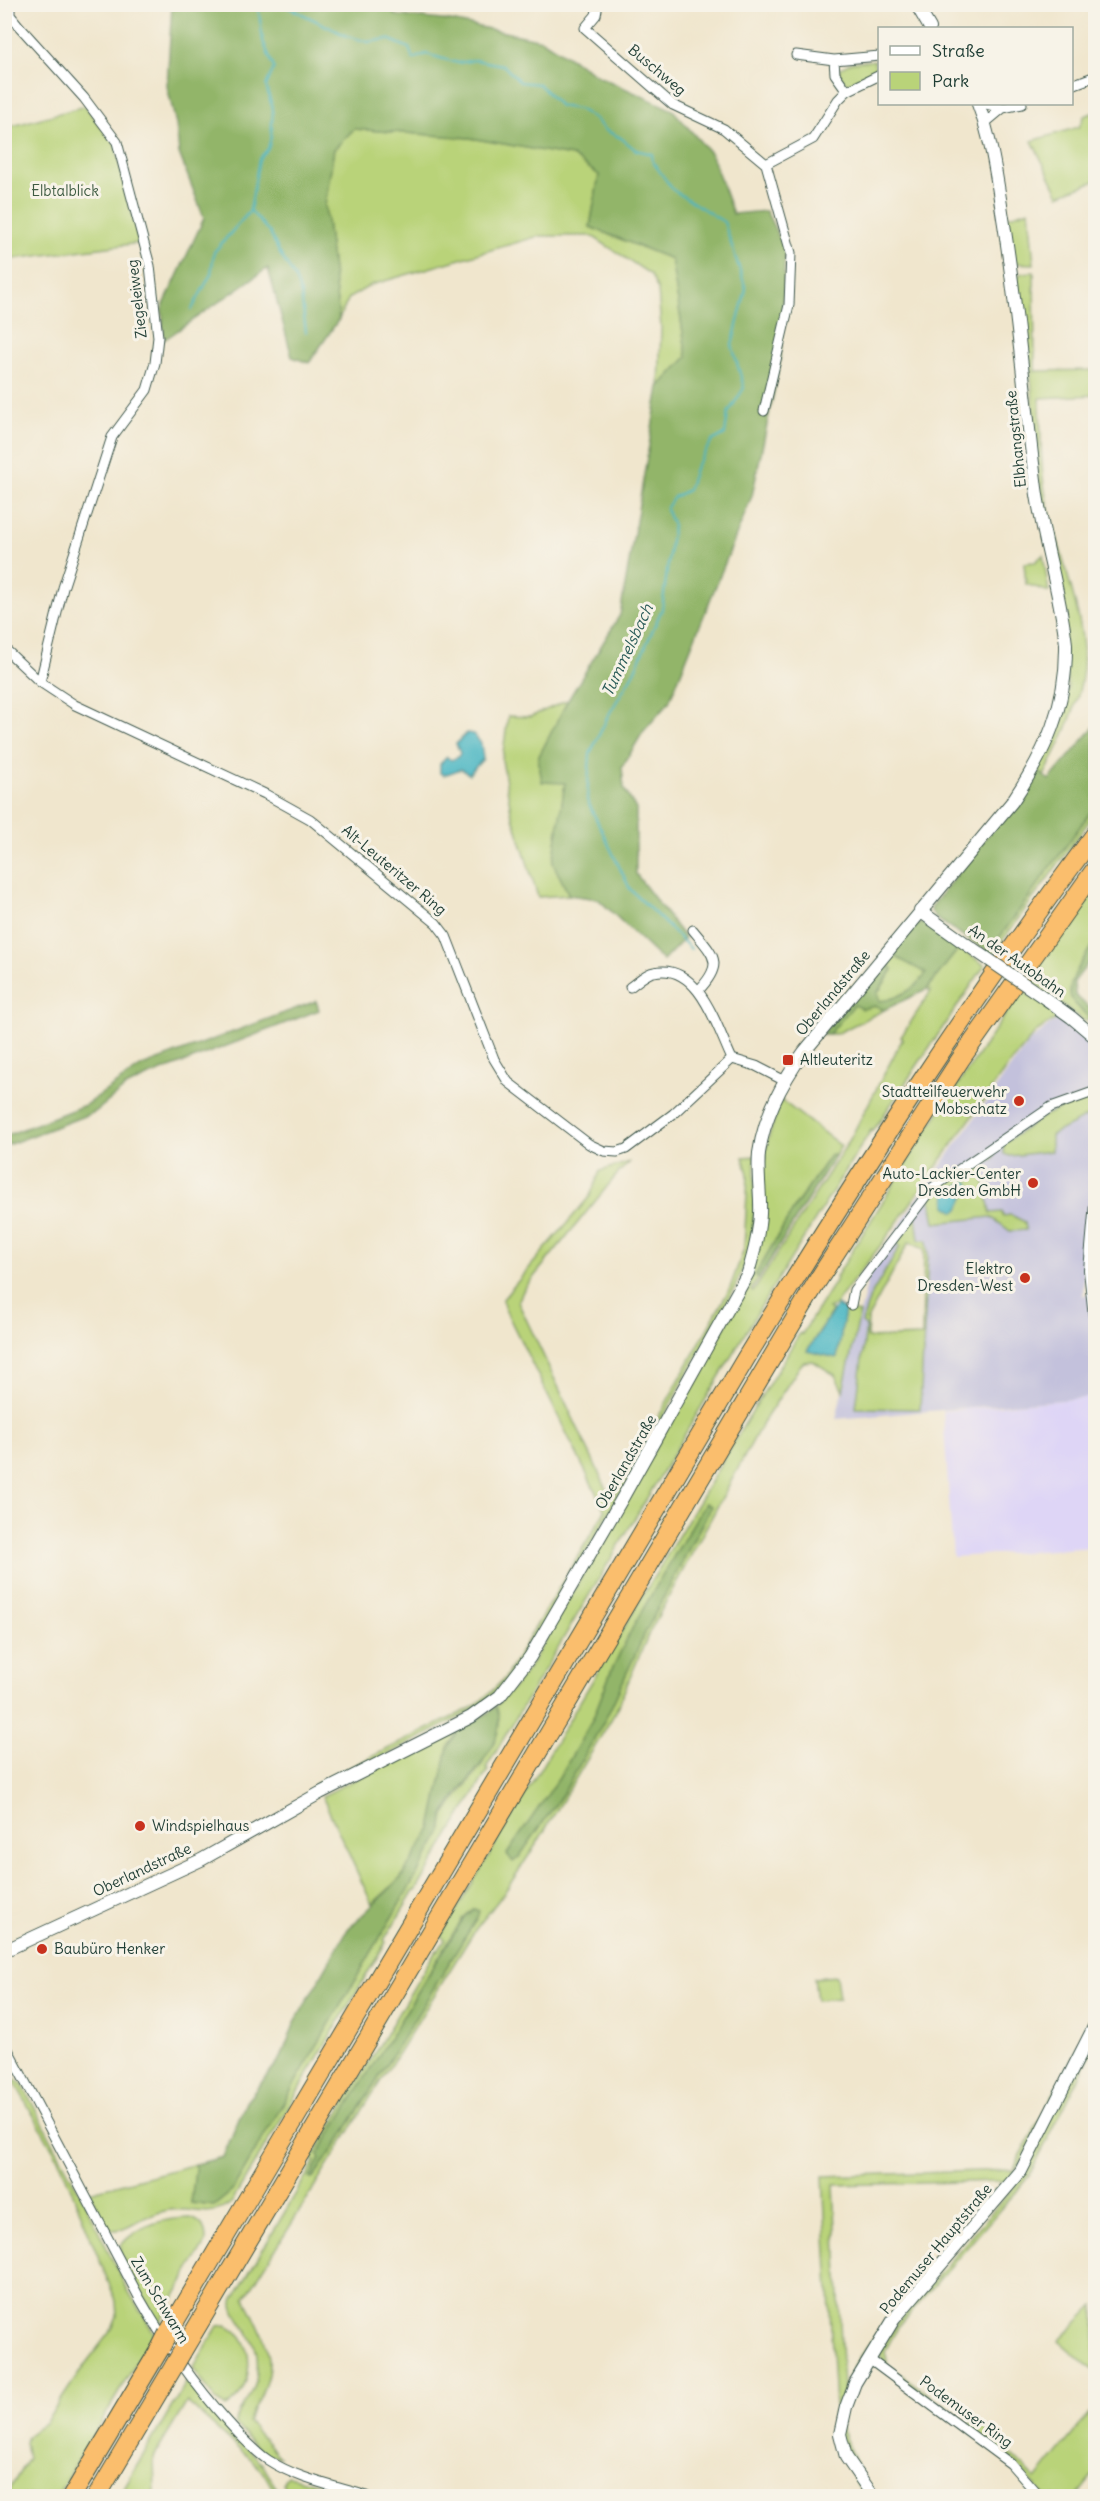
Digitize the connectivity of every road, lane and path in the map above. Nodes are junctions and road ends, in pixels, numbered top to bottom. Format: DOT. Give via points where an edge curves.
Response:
graph roads {
  1 [pos="10,4"];
  2 [pos="598,4"];
  3 [pos="917,5"];
  4 [pos="929,27"];
  5 [pos="796,55"];
  6 [pos="878,56"];
  7 [pos="834,60"];
  8 [pos="878,76"];
  9 [pos="1095,76"];
  10 [pos="1073,84"];
  11 [pos="847,91"];
  12 [pos="978,105"];
  13 [pos="990,105"];
  14 [pos="1017,105"];
  15 [pos="1003,108"];
  16 [pos="985,123"];
  17 [pos="766,164"];
  18 [pos="764,411"];
  19 [pos="4,648"];
  20 [pos="40,682"];
  21 [pos="1035,767"];
  22 [pos="1095,833"];
  23 [pos="1095,868"];
  24 [pos="920,911"];
  25 [pos="693,930"];
  26 [pos="630,987"];
  27 [pos="698,991"];
  28 [pos="1095,1038"];
  29 [pos="732,1059"];
  30 [pos="785,1081"];
  31 [pos="1095,1091"];
  32 [pos="1095,1203"];
  33 [pos="851,1305"];
  34 [pos="1095,1326"];
  35 [pos="4,1951"];
  36 [pos="1095,2022"];
  37 [pos="4,2042"];
  38 [pos="869,2359"];
  39 [pos="72,2496"];
  40 [pos="97,2496"];
  41 [pos="367,2496"];
  42 [pos="873,2496"];
  43 [pos="1039,2496"];
  1 -- 20 [label="street, Ziegeleiweg" via="10,15 84,98 117,142 150,266 158,337 147,390 112,437 63,588"];
  2 -- 17 [label="street, Buschweg" via="596,15 585,28 673,105 724,129"];
  3 -- 4 [label="street"];
  5 -- 7 [label="street"];
  6 -- 7 [label="street"];
  7 -- 11 [label="street" via="835,74"];
  8 -- 11 [label="street"];
  9 -- 10 [label="street"];
  11 -- 17 [label="street" via="818,135"];
  12 -- 16 [label="street, Elbhangstraße"];
  13 -- 15 [label="street"];
  14 -- 15 [label="street"];
  15 -- 16 [label="street"];
  16 -- 21 [label="street, Elbhangstraße" via="1015,294 1035,482 1066,644 1063,692"];
  17 -- 18 [label="street" via="790,253 789,305"];
  19 -- 20 [label="street, Alt-Leuteritzer Ring"];
  20 -- 29 [label="street, Alt-Leuteritzer Ring" via="75,705 310,819 436,923 446,936 494,1059 508,1082 589,1144 604,1151 626,1149 673,1114"];
  21 -- 24 [label="street, Oberlandstraße" via="1012,802"];
  22 -- 39 [label="highway" via="943,1047 776,1307"];
  23 -- 40 [label="highway" via="960,1060 812,1290"];
  24 -- 28 [label="street, An der Autobahn, bridge"];
  24 -- 30 [label="street, Oberlandstraße" via="804,1052"];
  25 -- 27 [label="street" via="711,953 715,968"];
  26 -- 27 [label="street" via="652,972 671,971 684,975"];
  27 -- 29 [label="street"];
  29 -- 30 [label="street"];
  30 -- 35 [label="street, Oberlandstraße" via="762,1136 760,1215 748,1273 623,1497 513,1682 471,1718 320,1793 194,1863"];
  31 -- 33 [label="street" via="1051,1107 932,1188 854,1290"];
  32 -- 34 [label="street" via="1090,1270"];
  36 -- 38 [label="street, Podemuser Hauptstraße" via="1021,2171 917,2290"];
  37 -- 41 [label="street, Zum Schwarm" via="140,2299 204,2393 269,2461"];
  38 -- 42 [label="street, Podemuser Hauptstraße" via="846,2407 840,2434 846,2457"];
  38 -- 43 [label="street, Podemuser Ring" via="1011,2464"];
}
